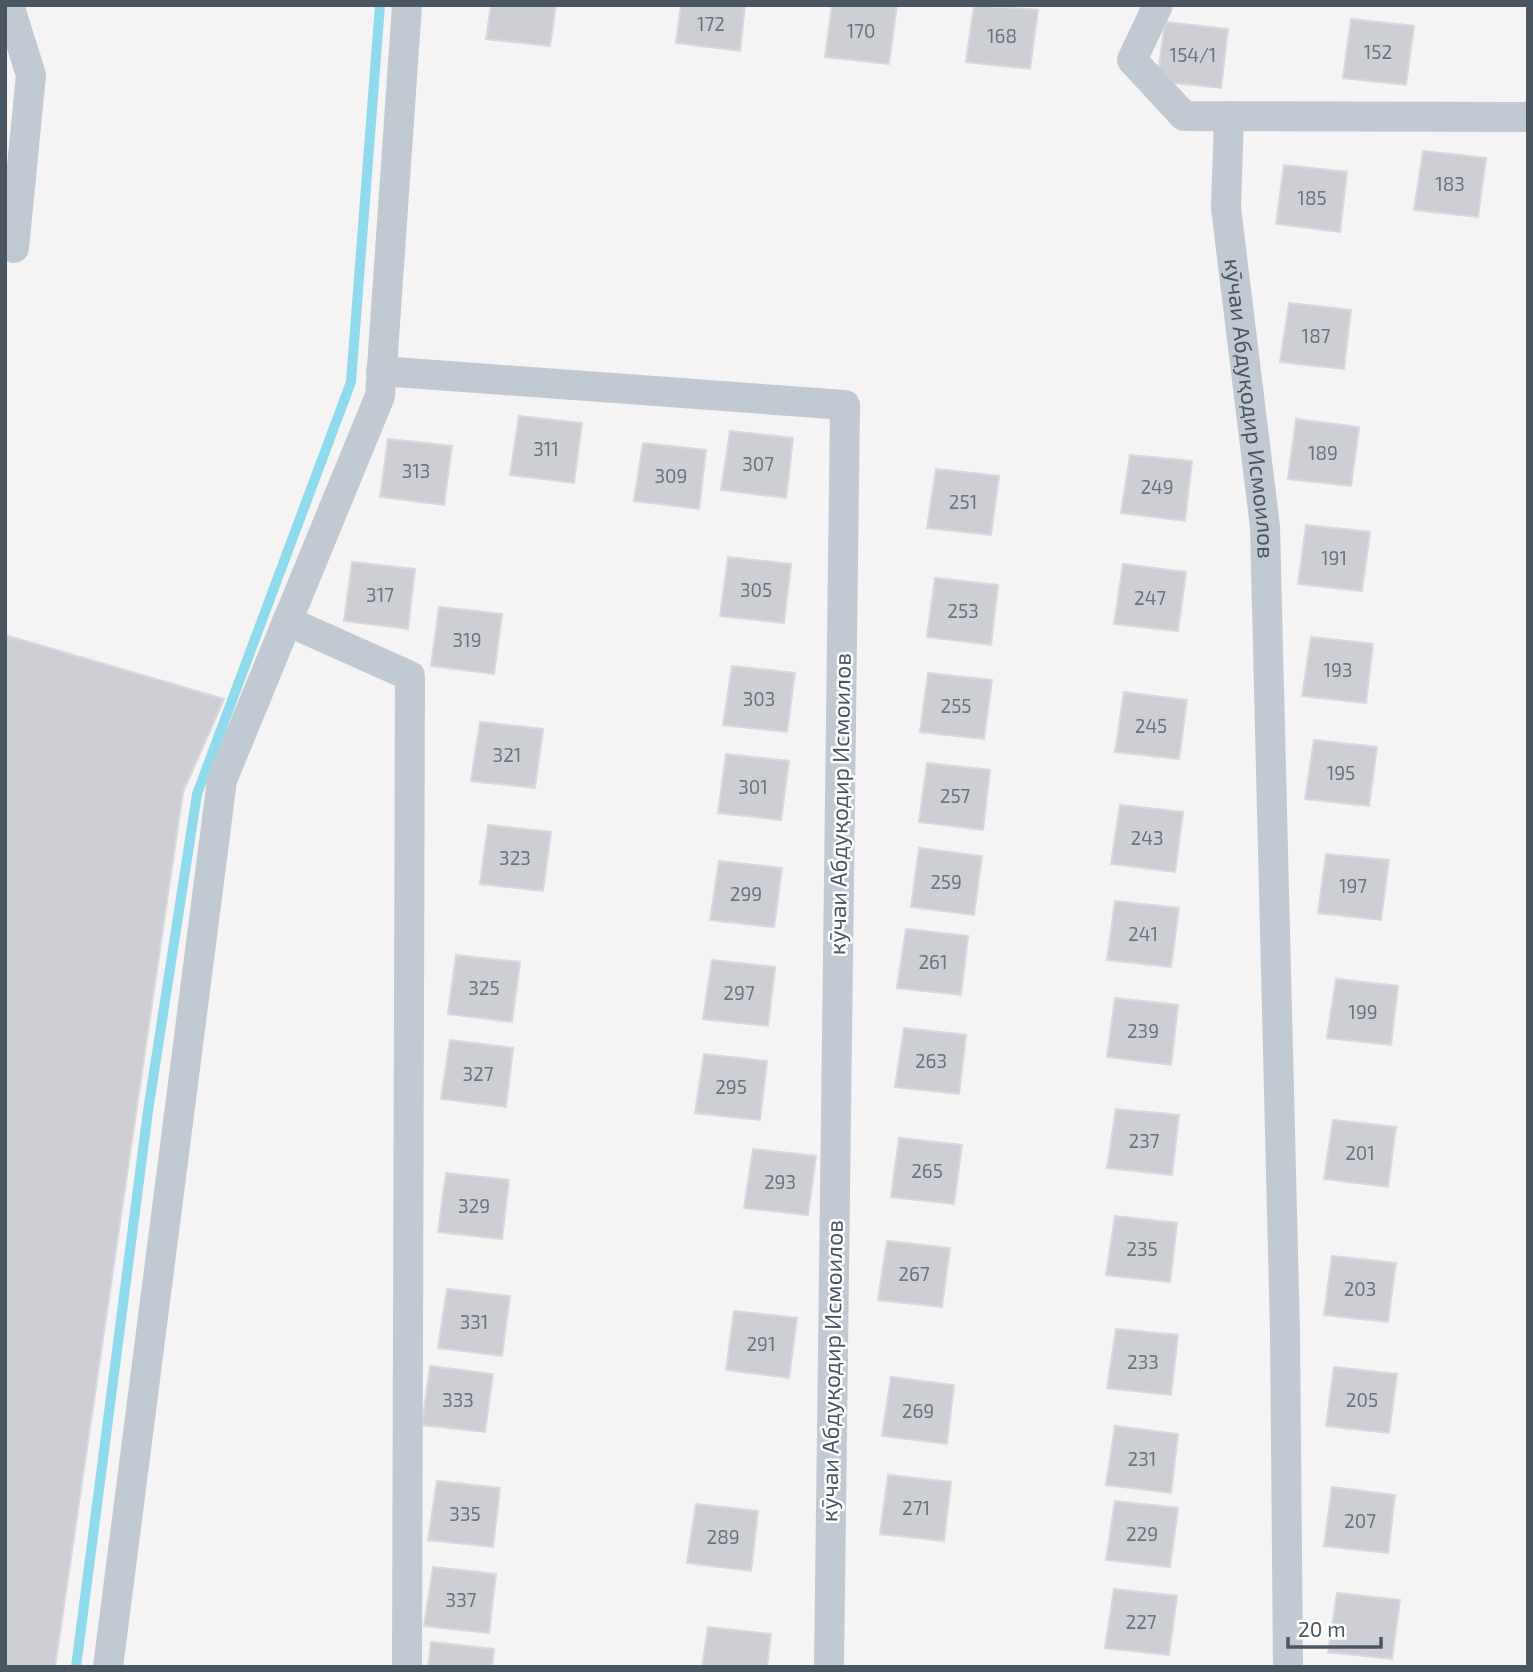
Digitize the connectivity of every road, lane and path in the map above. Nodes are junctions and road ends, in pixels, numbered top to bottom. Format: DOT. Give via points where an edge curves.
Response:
graph roads {
  1 [pos="9,5"];
  2 [pos="407,5"];
  3 [pos="1158,5"];
  4 [pos="1229,116"];
  5 [pos="1528,117"];
  6 [pos="14,248"];
  7 [pos="381,372"];
  8 [pos="287,621"];
  9 [pos="108,1667"];
  10 [pos="407,1667"];
  11 [pos="829,1667"];
  12 [pos="1288,1667"];
  1 -- 6 [label="street" via="31,75"];
  2 -- 7 [label="street"];
  3 -- 4 [label="street" via="1132,60 1184,116"];
  4 -- 5 [label="street"];
  4 -- 12 [label="street, кӯчаи Абдуқодир Исмоилов" via="1226,208 1265,527 1285,1306"];
  7 -- 8 [label="street" via="380,396"];
  7 -- 11 [label="street, кӯчаи Абдуқодир Исмоилов" via="845,405"];
  8 -- 9 [label="street" via="222,780"];
  8 -- 10 [label="street" via="410,676"];
}
